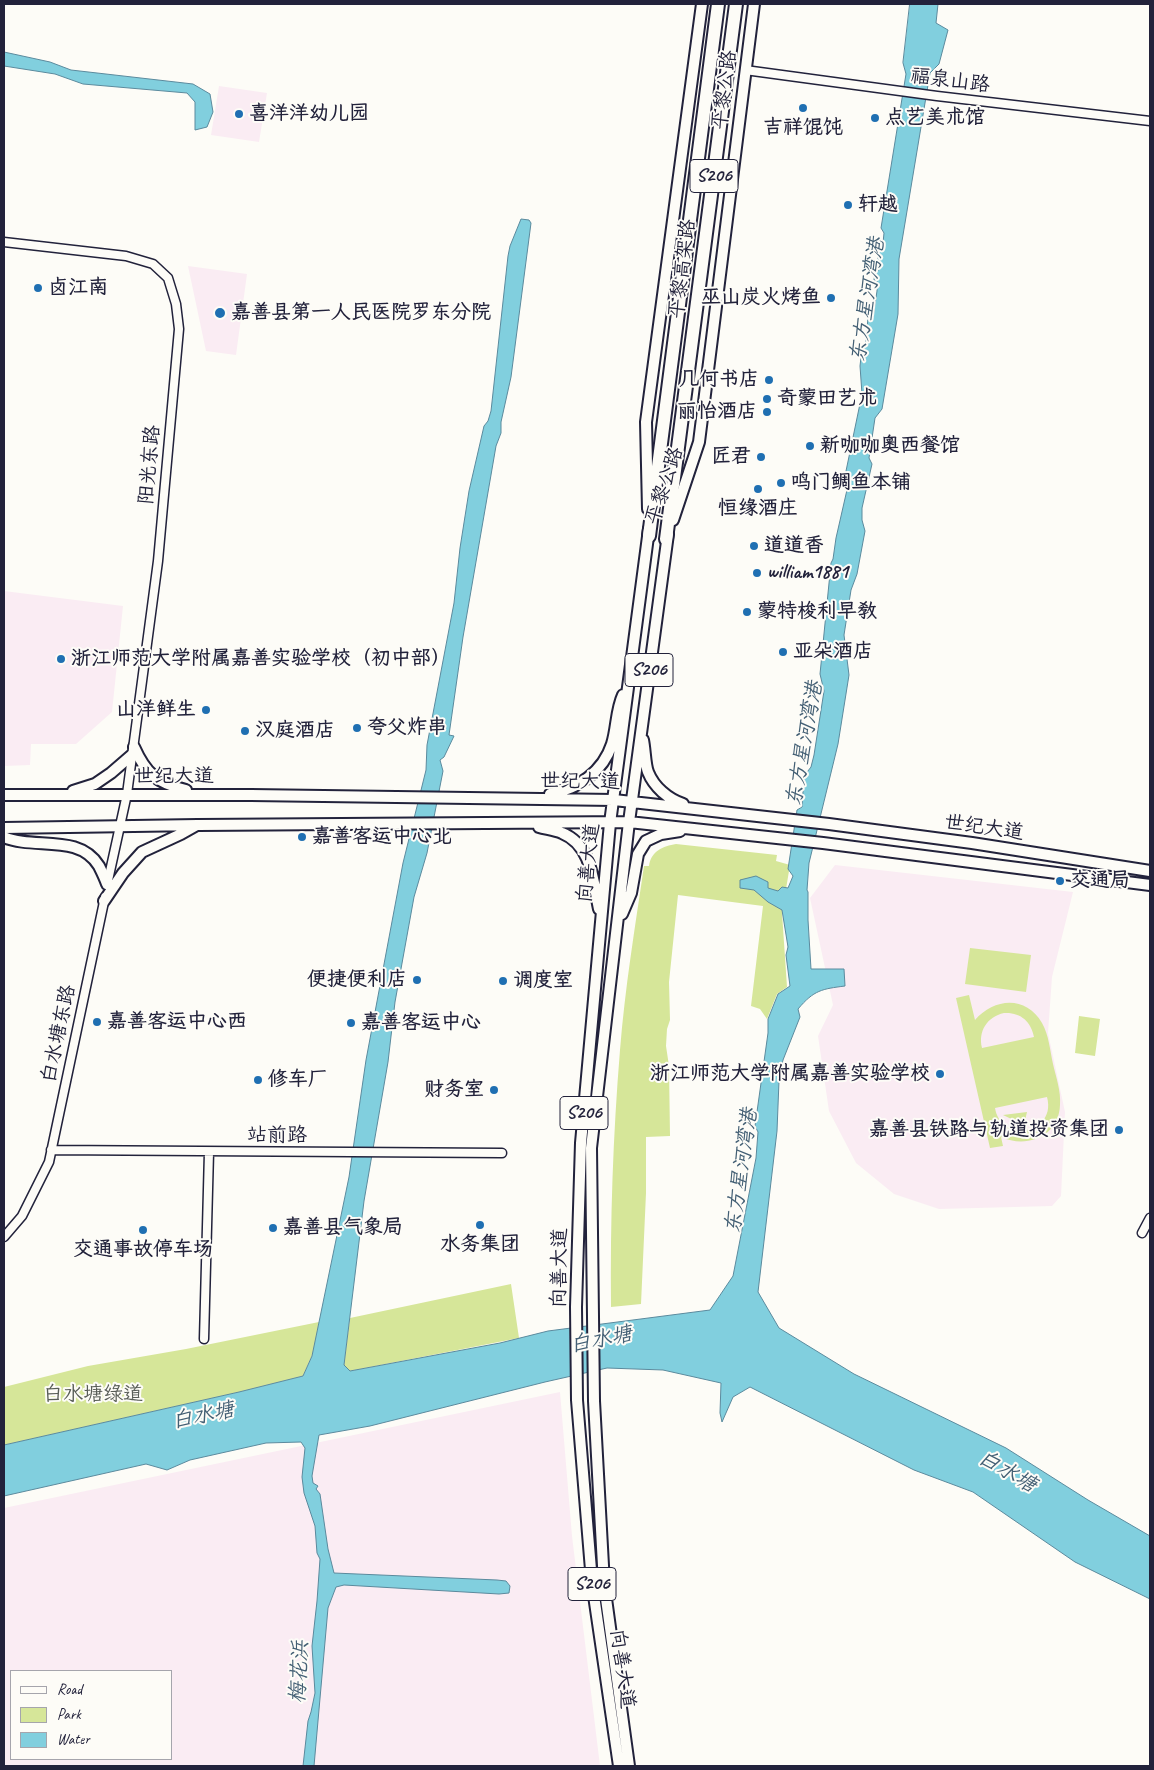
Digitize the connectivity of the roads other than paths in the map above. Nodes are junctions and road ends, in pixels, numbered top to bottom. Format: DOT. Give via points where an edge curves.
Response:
graph roads {
  1 [pos="702,4"];
  2 [pos="718,4"];
  3 [pos="736,4"];
  4 [pos="754,4"];
  5 [pos="745,70"];
  6 [pos="1150,121"];
  7 [pos="4,242"];
  8 [pos="649,536"];
  9 [pos="666,539"];
  10 [pos="630,680"];
  11 [pos="641,730"];
  12 [pos="133,750"];
  13 [pos="127,794"];
  14 [pos="251,794"];
  15 [pos="4,795"];
  16 [pos="61,795"];
  17 [pos="524,798"];
  18 [pos="614,800"];
  19 [pos="632,801"];
  20 [pos="698,809"];
  21 [pos="610,822"];
  22 [pos="629,822"];
  23 [pos="524,823"];
  24 [pos="198,825"];
  25 [pos="120,826"];
  26 [pos="4,828"];
  27 [pos="692,828"];
  28 [pos="4,837"];
  29 [pos="1150,871"];
  30 [pos="107,884"];
  31 [pos="1150,885"];
  32 [pos="104,901"];
  33 [pos="602,919"];
  34 [pos="618,924"];
  35 [pos="51,1150"];
  36 [pos="209,1152"];
  37 [pos="502,1154"];
  38 [pos="1150,1218"];
  39 [pos="1142,1233"];
  40 [pos="4,1237"];
  41 [pos="204,1340"];
  42 [pos="619,1766"];
  43 [pos="629,1766"];
  1 -- 8 [label="main road, 平黎公路" via="646,422"];
  2 -- 8 [label="highway, 平黎高架路 / S206"];
  3 -- 9 [label="highway, 平黎高架路 / S206"];
  4 -- 5 [label="main road, 平黎公路"];
  5 -- 6 [label="street, 福泉山路"];
  5 -- 9 [label="main road, 平黎公路" via="699,442"];
  7 -- 12 [label="street, 阳光东路" via="126,256 153,264 168,278 176,304 179,329 158,561"];
  8 -- 10 [label="main road, 平黎公路 / S206"];
  9 -- 11 [label="main road, 平黎公路 / S206"];
  10 -- 17 [label="main road" via="620,702 612,744 603,763 577,786"];
  10 -- 18 [label="main road, 平黎公路 / S206"];
  11 -- 19 [label="main road, 平黎公路 / S206"];
  11 -- 20 [label="main road" via="648,771 655,783 664,794"];
  12 -- 13 [label="street, 阳光东路"];
  12 -- 14 [label="main road" via="146,771 168,786 187,790 236,790"];
  12 -- 16 [label="main road" via="112,773 95,784"];
  13 -- 14 [label="main road, 世纪大道"];
  13 -- 16 [label="main road, 世纪大道"];
  13 -- 25 [label="street, 阳光东路"];
  14 -- 17 [label="main road, 世纪大道"];
  15 -- 16 [label="main road, 世纪大道"];
  17 -- 18 [label="main road, 世纪大道"];
  18 -- 19 [label="main road, 世纪大道"];
  18 -- 21 [label="main road, 向善大道 / S206"];
  19 -- 20 [label="main road, 世纪大道"];
  19 -- 22 [label="main road, 向善大道 / S206"];
  20 -- 29 [label="main road, 世纪大道" via="972,843"];
  21 -- 22 [label="main road, 世纪大道"];
  21 -- 23 [label="main road, 世纪大道"];
  21 -- 33 [label="main road, 向善大道 / S206"];
  22 -- 27 [label="main road, 世纪大道"];
  22 -- 34 [label="main road, 向善大道 / S206"];
  23 -- 24 [label="main road, 世纪大道"];
  23 -- 33 [label="main road" via="562,833 580,845 590,862"];
  24 -- 25 [label="main road, 世纪大道"];
  24 -- 32 [label="main road" via="142,852"];
  25 -- 26 [label="main road, 世纪大道"];
  25 -- 30 [label="street, 白水塘东路"];
  27 -- 31 [label="main road, 世纪大道"];
  27 -- 34 [label="main road" via="661,834 646,841 638,854 631,893"];
  28 -- 30 [label="main road" via="79,848 98,865"];
  30 -- 32 [label="street, 白水塘东路"];
  32 -- 35 [label="street, 白水塘东路"];
  33 -- 42 [label="main road, 向善大道 / S206" via="581,1143 577,1400 592,1582"];
  34 -- 43 [label="main road, 向善大道 / S206" via="591,1148 594,1401 604,1584"];
  35 -- 36 [label="street, 站前路"];
  35 -- 40 [label="street, 白水塘东路" via="49,1162 22,1216"];
  36 -- 37 [label="street, 站前路"];
  36 -- 41 [label="street"];
  38 -- 39 [label="street"];
}
